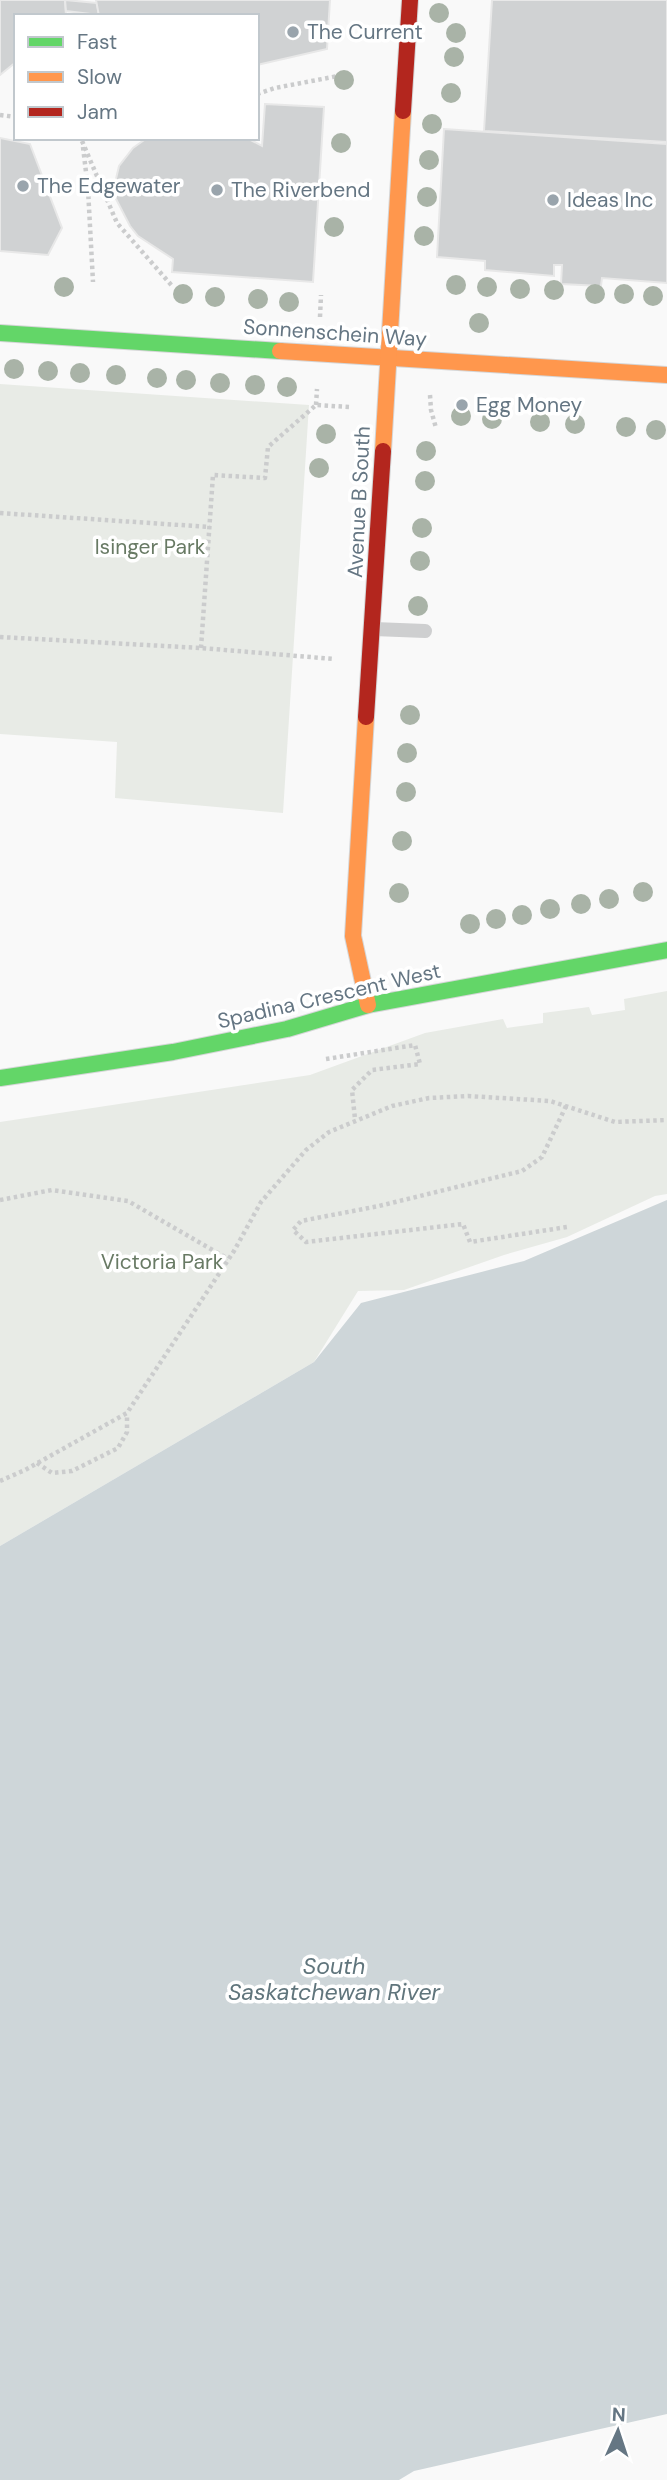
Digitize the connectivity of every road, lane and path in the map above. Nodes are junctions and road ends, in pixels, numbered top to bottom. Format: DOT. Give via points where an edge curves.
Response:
graph roads {
  1 [pos="410,0"];
  2 [pos="338,76"];
  3 [pos="259,93"];
  4 [pos="82,140"];
  5 [pos="82,140"];
  6 [pos="93,282"];
  7 [pos="173,287"];
  8 [pos="0,332"];
  9 [pos="388,357"];
  10 [pos="667,375"];
  11 [pos="385,410"];
  12 [pos="431,410"];
  13 [pos="0,513"];
  14 [pos="210,527"];
  15 [pos="372,629"];
  16 [pos="425,631"];
  17 [pos="0,638"];
  18 [pos="201,648"];
  19 [pos="297,656"];
  20 [pos="667,950"];
  21 [pos="368,1005"];
  22 [pos="367,1053"];
  23 [pos="0,1078"];
  24 [pos="566,1106"];
  25 [pos="355,1119"];
  26 [pos="667,1120"];
  27 [pos="0,1200"];
  28 [pos="567,1227"];
  29 [pos="228,1259"];
  30 [pos="127,1413"];
  31 [pos="37,1463"];
  32 [pos="0,1480"];
  1 -- 9 [label="street, Avenue B South"];
  2 -- 3 [label="path"];
  4 -- 6 [label="path"];
  5 -- 7 [label="path" via="117,223"];
  8 -- 9 [label="street, Sonnenschein Way"];
  9 -- 10 [label="street, Sonnenschein Way"];
  9 -- 11 [label="street, Avenue B South"];
  11 -- 12 [label="path"];
  11 -- 14 [label="path" via="316,405 268,447 265,478 214,475"];
  11 -- 15 [label="street, Avenue B South"];
  13 -- 14 [label="path"];
  14 -- 18 [label="path"];
  15 -- 16 [label="lane"];
  15 -- 21 [label="street, Avenue B South" via="353,936"];
  17 -- 18 [label="path"];
  18 -- 19 [label="path"];
  20 -- 21 [label="street, Spadina Crescent West"];
  21 -- 23 [label="street, Spadina Crescent West" via="287,1029 173,1052"];
  22 -- 25 [label="path" via="415,1045 420,1064 372,1070 352,1090"];
  24 -- 25 [label="path" via="526,1098 429,1098"];
  24 -- 26 [label="path" via="615,1122"];
  24 -- 28 [label="path" via="542,1157 522,1171 301,1221 293,1230 306,1242 463,1224 470,1242"];
  25 -- 29 [label="path" via="329,1132 293,1164 261,1202"];
  27 -- 29 [label="path" via="52,1190 128,1201"];
  29 -- 30 [label="path"];
  30 -- 31 [label="path"];
  30 -- 31 [label="path" via="127,1433 118,1448 72,1471 52,1473"];
  31 -- 32 [label="path"];
}
